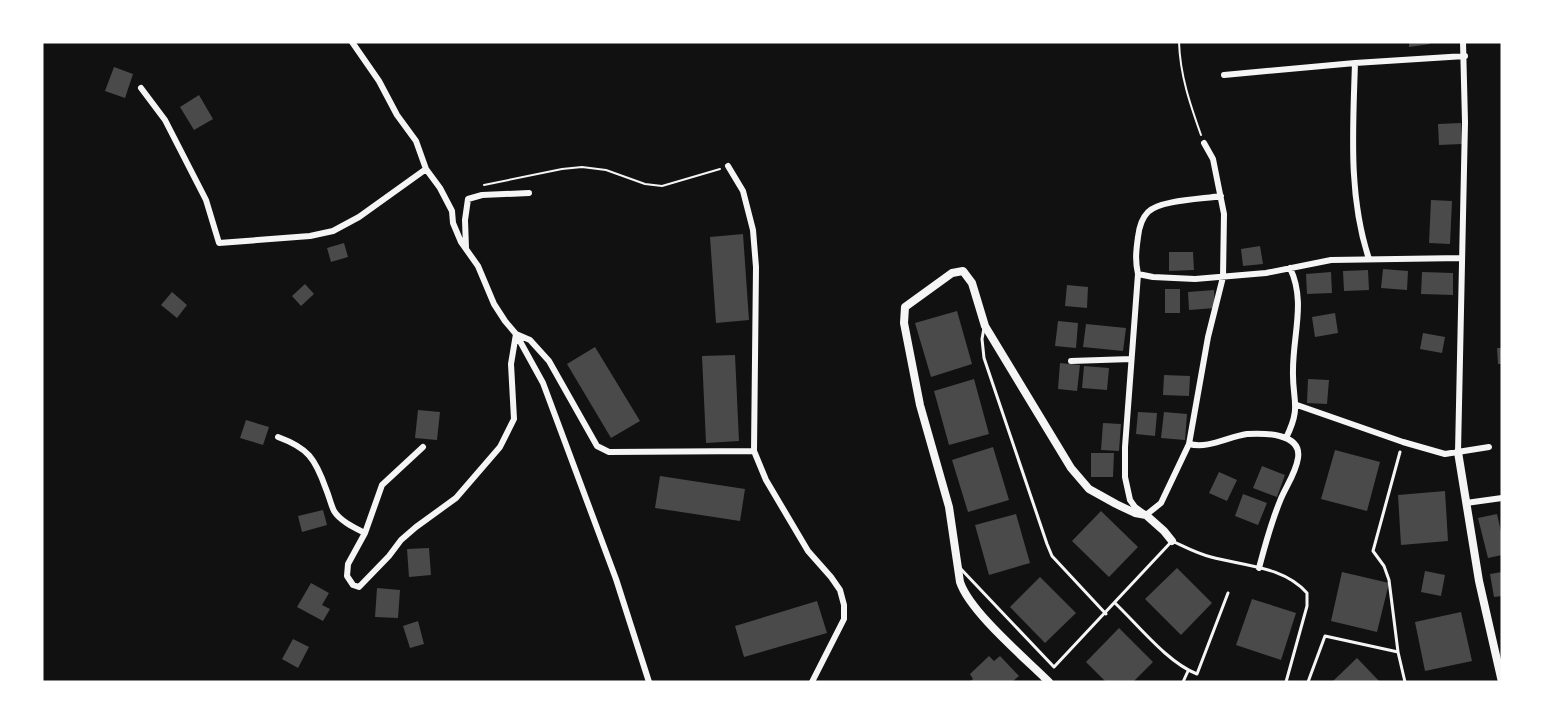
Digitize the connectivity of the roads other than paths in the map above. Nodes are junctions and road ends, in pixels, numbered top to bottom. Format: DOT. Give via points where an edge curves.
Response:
graph roads {
  1 [pos="352,42"];
  2 [pos="1463,42"];
  3 [pos="1465,56"];
  4 [pos="1355,63"];
  5 [pos="1224,75"];
  6 [pos="141,88"];
  7 [pos="1204,143"];
  8 [pos="728,166"];
  9 [pos="426,169"];
  10 [pos="529,193"];
  11 [pos="1221,196"];
  12 [pos="466,249"];
  13 [pos="1462,258"];
  14 [pos="1369,259"];
  15 [pos="1290,268"];
  16 [pos="1138,274"];
  17 [pos="1223,277"];
  18 [pos="985,326"];
  19 [pos="516,334"];
  20 [pos="1131,359"];
  21 [pos="1071,361"];
  22 [pos="1297,405"];
  23 [pos="278,436"];
  24 [pos="1286,438"];
  25 [pos="1189,444"];
  26 [pos="423,447"];
  27 [pos="1489,447"];
  28 [pos="754,451"];
  29 [pos="1400,452"];
  30 [pos="1458,452"];
  31 [pos="1502,498"];
  32 [pos="1466,503"];
  33 [pos="1146,515"];
  34 [pos="365,533"];
  35 [pos="1172,541"];
  36 [pos="958,567"];
  37 [pos="1259,568"];
  38 [pos="1228,593"];
  39 [pos="1115,603"];
  40 [pos="1106,614"];
  41 [pos="1398,652"];
  42 [pos="1188,671"];
  43 [pos="649,682"];
  44 [pos="812,682"];
  45 [pos="1049,682"];
  46 [pos="1183,682"];
  47 [pos="1286,682"];
  48 [pos="1308,682"];
  49 [pos="1405,682"];
  50 [pos="1502,682"];
  1 -- 9 [label="street" via="416,141"];
  2 -- 3 [label="street"];
  3 -- 4 [label="street"];
  3 -- 13 [label="street"];
  4 -- 5 [label="street"];
  4 -- 14 [label="street" via="1353,164 1362,237"];
  6 -- 9 [label="street" via="165,120 206,200 219,243 333,231"];
  7 -- 11 [label="street" via="1213,159"];
  8 -- 28 [label="street" via="743,191 753,230"];
  9 -- 12 [label="street" via="440,188"];
  10 -- 12 [label="street" via="468,199"];
  11 -- 16 [label="street" via="1149,210 1138,233"];
  11 -- 17 [label="street"];
  12 -- 19 [label="street" via="494,304"];
  13 -- 14 [label="street"];
  13 -- 30 [label="street"];
  14 -- 15 [label="street" via="1331,260"];
  15 -- 17 [label="street"];
  15 -- 22 [label="street" via="1299,292 1292,371"];
  16 -- 17 [label="street"];
  16 -- 20 [label="street"];
  17 -- 25 [label="street"];
  18 -- 33 [label="street" via="1071,468 1089,489"];
  18 -- 36 [label="street" via="972,283 963,271 952,273 905,307 904,323 920,405 949,507"];
  18 -- 40 [label="lane" via="984,358 1052,556"];
  19 -- 28 [label="street" via="530,340 549,360 597,446 609,452"];
  19 -- 34 [label="street" via="511,364 514,418 500,447 456,498 408,533 359,586 353,585 347,576 348,564"];
  19 -- 43 [label="street" via="550,401 616,579"];
  20 -- 21 [label="street"];
  20 -- 33 [label="street" via="1125,477 1130,500"];
  22 -- 24 [label="street"];
  22 -- 30 [label="street" via="1403,442 1445,454"];
  23 -- 34 [label="street" via="308,453 335,512"];
  24 -- 25 [label="street" via="1253,434 1199,447"];
  24 -- 37 [label="street" via="1296,446 1298,459"];
  25 -- 33 [label="street" via="1161,503"];
  26 -- 34 [label="street" via="382,485"];
  27 -- 30 [label="street"];
  28 -- 44 [label="street" via="766,480 808,551 840,590 844,605 844,619"];
  29 -- 41 [label="lane" via="1373,551 1389,580"];
  30 -- 32 [label="street"];
  31 -- 32 [label="street"];
  32 -- 50 [label="street"];
  33 -- 35 [label="street"];
  35 -- 37 [label="lane" via="1211,557"];
  35 -- 39 [label="lane"];
  36 -- 40 [label="lane" via="1054,667"];
  36 -- 45 [label="street" via="964,593 974,608"];
  37 -- 47 [label="lane" via="1282,574 1307,593"];
  38 -- 42 [label="lane" via="1197,674"];
  39 -- 40 [label="lane"];
  39 -- 42 [label="lane"];
  41 -- 48 [label="lane" via="1325,636"];
  41 -- 49 [label="lane"];
  42 -- 46 [label="lane"];
}
